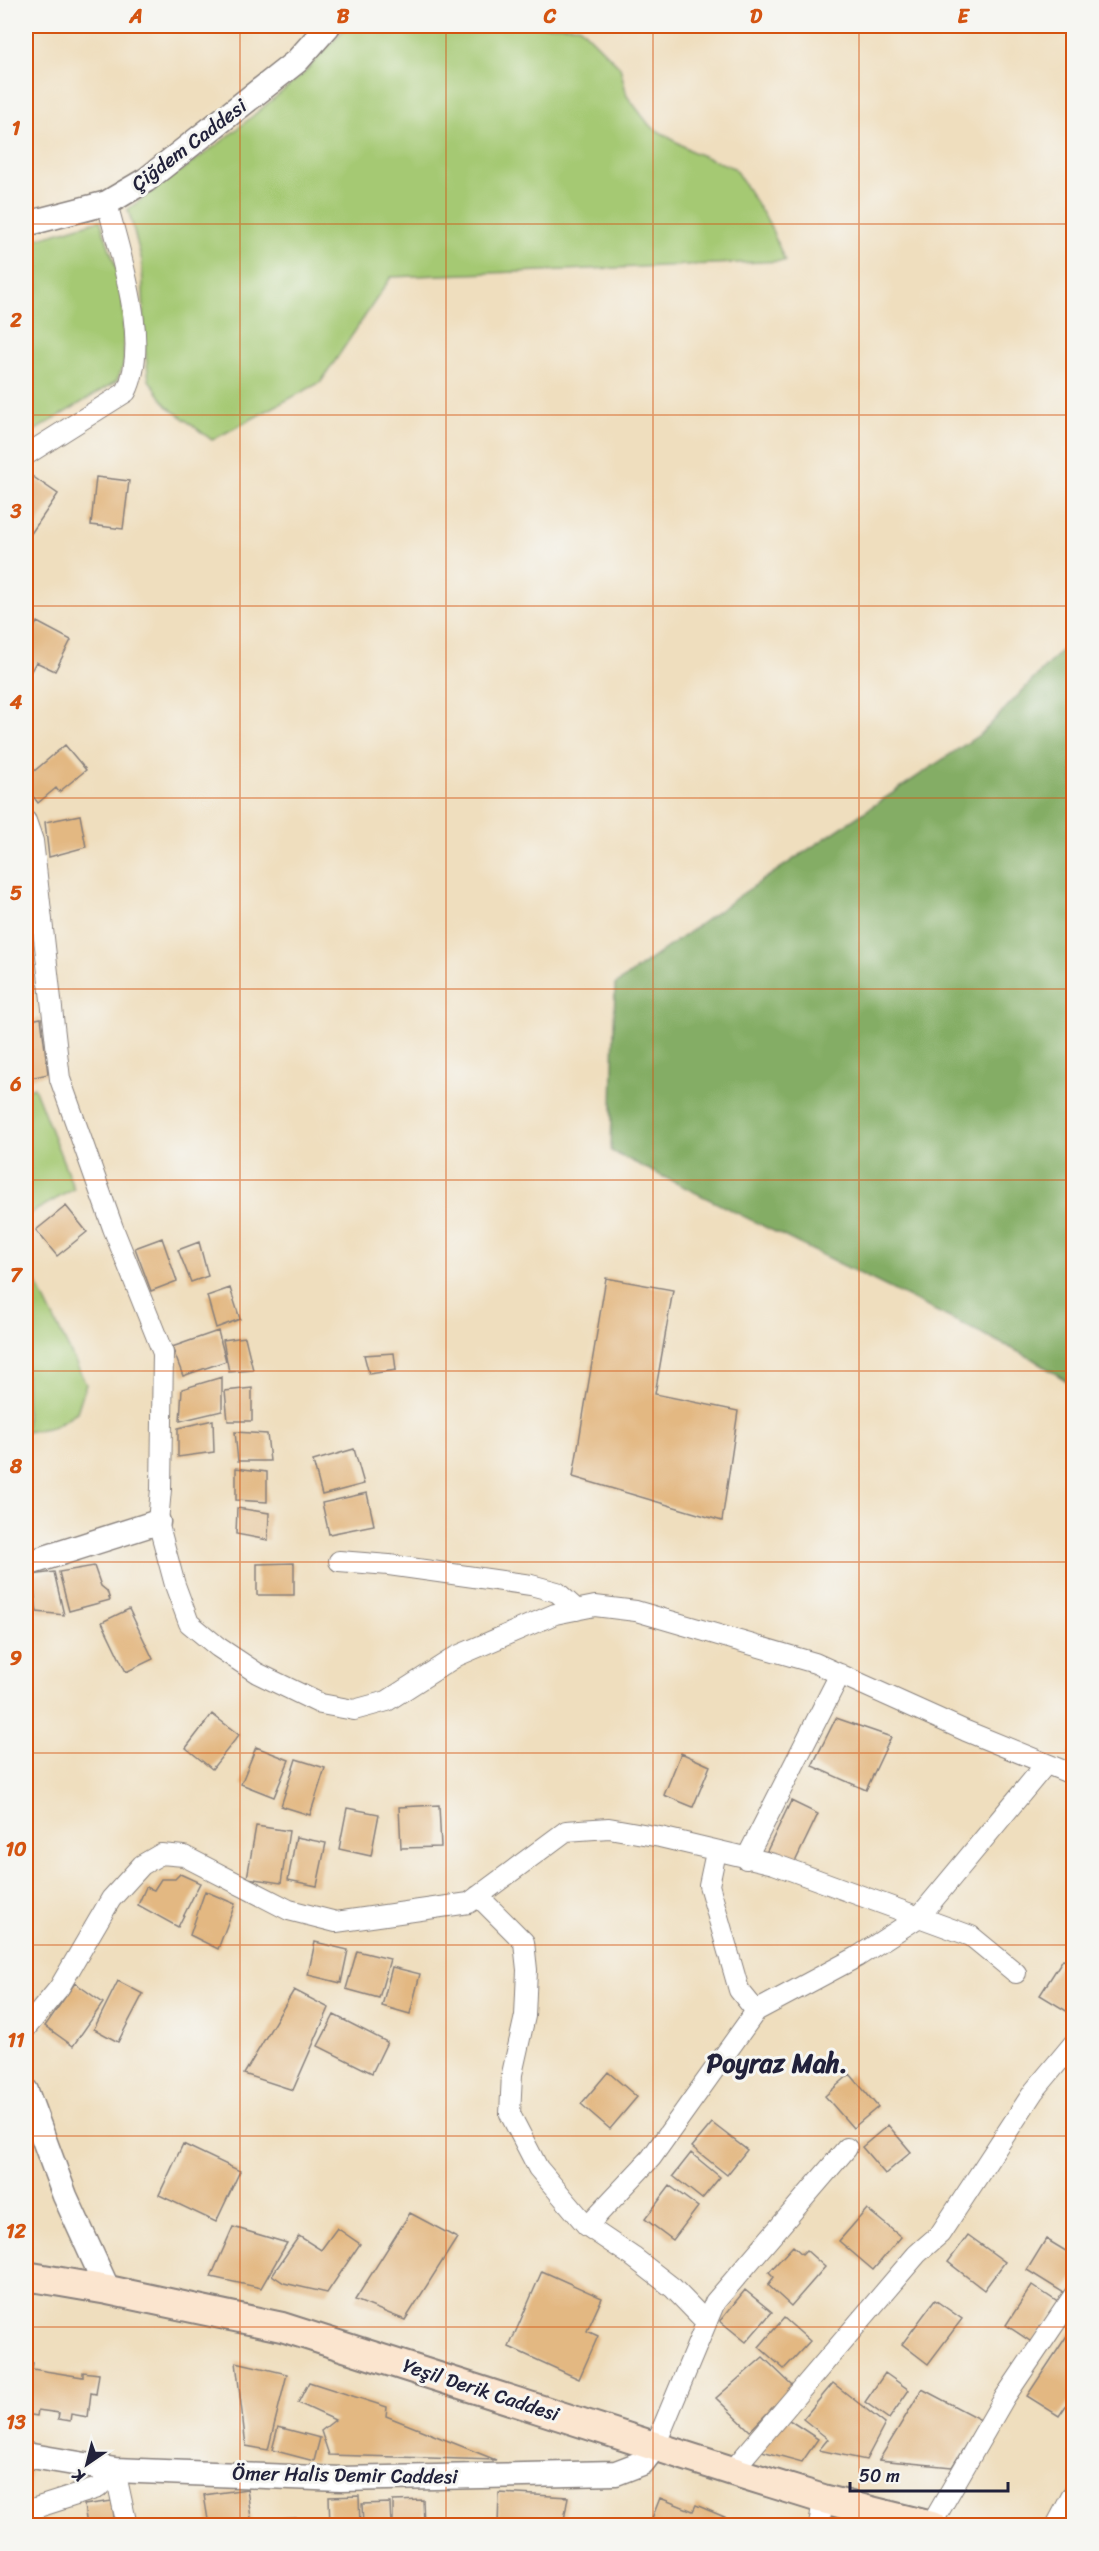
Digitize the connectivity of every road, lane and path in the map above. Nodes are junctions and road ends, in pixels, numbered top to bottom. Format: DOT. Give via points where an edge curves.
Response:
graph roads {
  1 [pos="328,26"];
  2 [pos="107,203"];
  3 [pos="26,224"];
  4 [pos="26,455"];
  5 [pos="26,821"];
  6 [pos="158,1522"];
  7 [pos="339,1561"];
  8 [pos="26,1564"];
  9 [pos="578,1610"];
  10 [pos="840,1674"];
  11 [pos="1046,1764"];
  12 [pos="1074,1775"];
  13 [pos="716,1852"];
  14 [pos="746,1858"];
  15 [pos="478,1896"];
  16 [pos="919,1917"];
  17 [pos="1016,1973"];
  18 [pos="756,2011"];
  19 [pos="26,2028"];
  20 [pos="1074,2043"];
  21 [pos="26,2091"];
  22 [pos="847,2148"];
  23 [pos="587,2226"];
  24 [pos="26,2276"];
  25 [pos="108,2290"];
  26 [pos="1074,2295"];
  27 [pos="706,2322"];
  28 [pos="655,2446"];
  29 [pos="26,2455"];
  30 [pos="115,2470"];
  31 [pos="732,2471"];
  32 [pos="1074,2492"];
  33 [pos="26,2511"];
  34 [pos="821,2512"];
  35 [pos="932,2525"];
  36 [pos="127,2526"];
  37 [pos="1056,2526"];
  1 -- 2 [label="street, Çiğdem Caddesi" via="297,61 146,180"];
  2 -- 3 [label="street, Çiğdem Caddesi"];
  2 -- 4 [label="street" via="131,297 136,361 133,379 126,392"];
  5 -- 6 [label="street" via="33,842 60,1079 163,1353"];
  6 -- 8 [label="street"];
  6 -- 9 [label="street" via="189,1623 257,1673 321,1704 354,1710 387,1701 457,1656 555,1614"];
  7 -- 9 [label="street" via="531,1585 556,1593"];
  9 -- 10 [label="street" via="595,1606 636,1611 815,1663"];
  10 -- 11 [label="street"];
  10 -- 14 [label="street"];
  11 -- 12 [label="street"];
  11 -- 16 [label="street"];
  13 -- 14 [label="street"];
  13 -- 15 [label="street" via="609,1828 566,1831"];
  13 -- 18 [label="street" via="709,1885 739,1990"];
  14 -- 16 [label="street" via="774,1864"];
  15 -- 19 [label="street" via="469,1903 336,1922 289,1910 184,1856 162,1854 142,1865 111,1899 59,1988"];
  15 -- 23 [label="street" via="524,1942 525,2016 512,2074 510,2114 538,2168"];
  16 -- 17 [label="street" via="971,1936"];
  16 -- 18 [label="street" via="857,1957"];
  18 -- 23 [label="street" via="651,2158"];
  20 -- 31 [label="street" via="1034,2091 940,2234 917,2254"];
  21 -- 25 [label="street" via="65,2196"];
  22 -- 27 [label="street" via="715,2302"];
  23 -- 27 [label="street" via="673,2288"];
  24 -- 25 [label="main road, Yeşil Derik Caddesi"];
  25 -- 28 [label="main road, Yeşil Derik Caddesi" via="282,2327"];
  26 -- 35 [label="street" via="1005,2397"];
  27 -- 28 [label="street"];
  28 -- 30 [label="street, Ömer Halis Demir Caddesi" via="642,2463 616,2473 341,2479"];
  28 -- 31 [label="main road, Yeşil Derik Caddesi"];
  29 -- 30 [label="street, Ömer Halis Demir Caddesi"];
  30 -- 33 [label="street" via="98,2488"];
  30 -- 36 [label="street"];
  31 -- 34 [label="main road, Yeşil Derik Caddesi"];
  32 -- 37 [label="street"];
  34 -- 35 [label="main road, Yeşil Derik Caddesi"];
}
